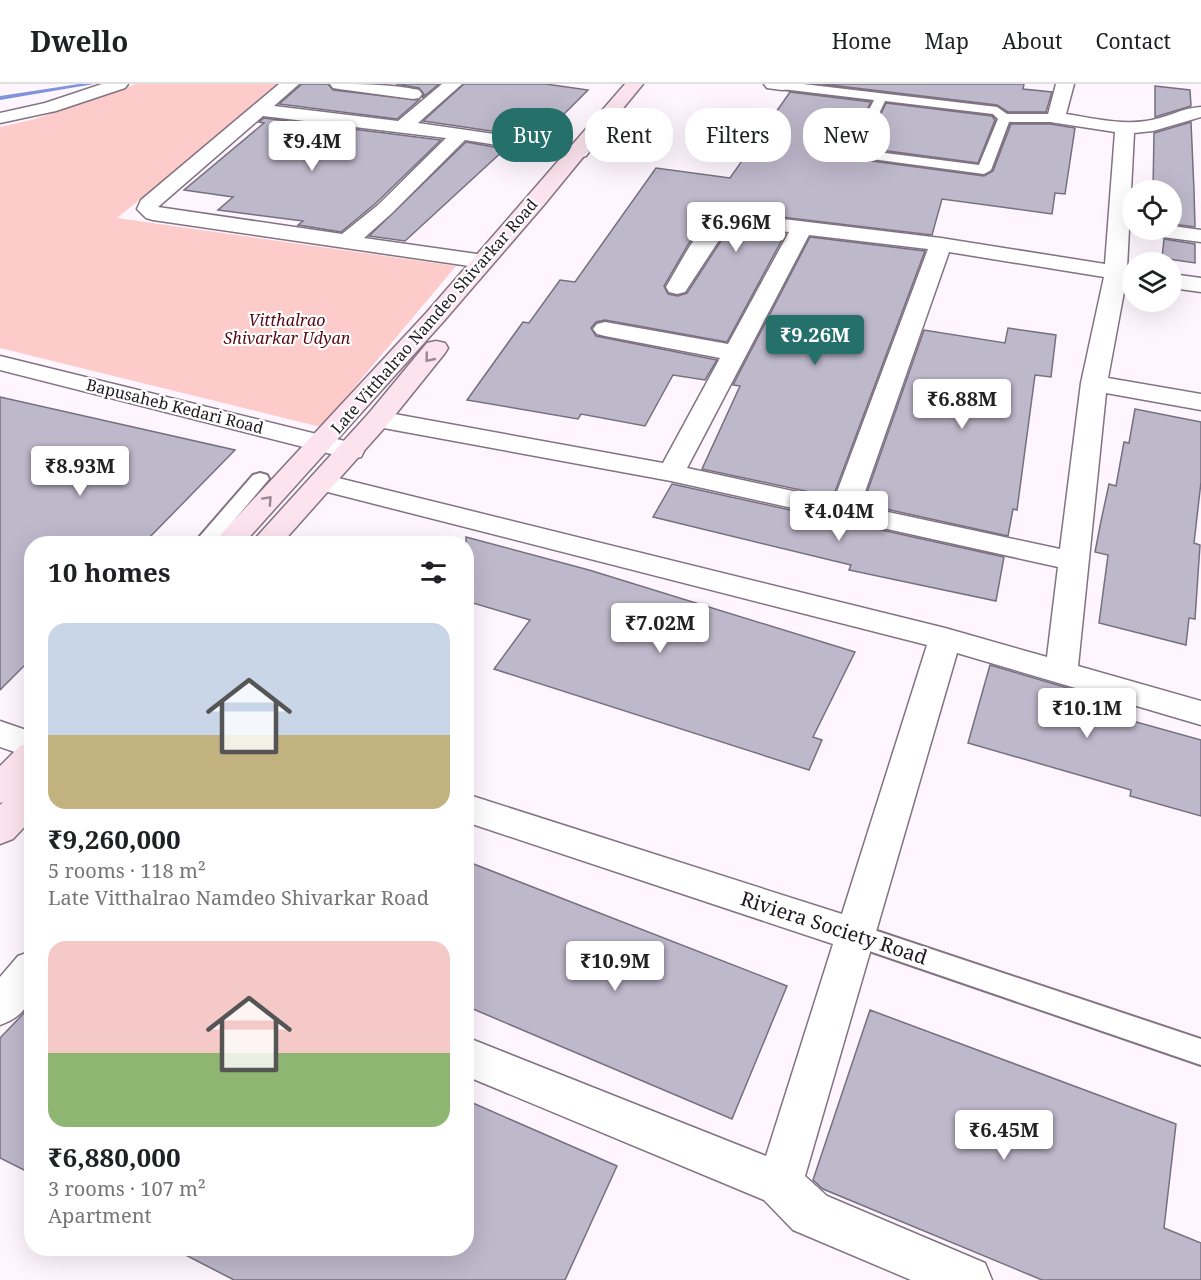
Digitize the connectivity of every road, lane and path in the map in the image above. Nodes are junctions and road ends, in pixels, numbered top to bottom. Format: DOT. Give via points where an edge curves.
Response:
graph roads {
  1 [pos="119,84"];
  2 [pos="290,84"];
  3 [pos="339,84"];
  4 [pos="453,84"];
  5 [pos="634,84"];
  6 [pos="651,84"];
  7 [pos="1065,84"];
  8 [pos="777,85"];
  9 [pos="413,94"];
  10 [pos="881,97"];
  11 [pos="260,110"];
  12 [pos="1201,112"];
  13 [pos="0,118"];
  14 [pos="1005,118"];
  15 [pos="1056,118"];
  16 [pos="402,127"];
  17 [pos="1125,128"];
  18 [pos="461,134"];
  19 [pos="579,152"];
  20 [pos="1126,180"];
  21 [pos="802,228"];
  22 [pos="1182,234"];
  23 [pos="1201,236"];
  24 [pos="348,240"];
  25 [pos="941,244"];
  26 [pos="483,261"];
  27 [pos="1122,274"];
  28 [pos="1122,281"];
  29 [pos="1182,282"];
  30 [pos="1201,285"];
  31 [pos="677,287"];
  32 [pos="605,330"];
  33 [pos="735,353"];
  34 [pos="0,363"];
  35 [pos="1094,383"];
  36 [pos="1201,402"];
  37 [pos="378,419"];
  38 [pos="322,443"];
  39 [pos="351,451"];
  40 [pos="671,473"];
  41 [pos="260,479"];
  42 [pos="322,482"];
  43 [pos="844,511"];
  44 [pos="210,536"];
  45 [pos="235,536"];
  46 [pos="272,536"];
  47 [pos="1073,561"];
  48 [pos="945,639"];
  49 [pos="1060,674"];
  50 [pos="1201,713"];
  51 [pos="0,734"];
  52 [pos="24,742"];
  53 [pos="24,764"];
  54 [pos="0,789"];
  55 [pos="24,804"];
  56 [pos="474,811"];
  57 [pos="0,829"];
  58 [pos="856,935"];
  59 [pos="24,978"];
  60 [pos="0,1007"];
  61 [pos="1201,1052"];
  62 [pos="474,1059"];
  63 [pos="780,1184"];
  64 [pos="968,1280"];
  1 -- 13 [label="street" via="50,107"];
  2 -- 11 [label="street"];
  3 -- 9 [label="street"];
  4 -- 16 [label="street"];
  5 -- 19 [label="main road, Late Vitthalrao Namdeo Shivarkar Road"];
  6 -- 37 [label="main road, Late Vitthalrao Namdeo Shivarkar Road, one-way"];
  7 -- 15 [label="street"];
  8 -- 10 [label="lane"];
  10 -- 14 [label="lane" via="998,111"];
  10 -- 14 [label="lane" via="854,153 984,170"];
  11 -- 16 [label="street"];
  11 -- 24 [label="street" via="148,204 147,209 153,214"];
  12 -- 17 [label="street" via="1147,127"];
  14 -- 15 [label="lane"];
  15 -- 17 [label="street"];
  16 -- 18 [label="street"];
  17 -- 20 [label="street"];
  18 -- 19 [label="street"];
  18 -- 24 [label="street" via="386,209"];
  19 -- 26 [label="main road, Late Vitthalrao Namdeo Shivarkar Road"];
  21 -- 25 [label="street"];
  21 -- 31 [label="street" via="724,218"];
  21 -- 33 [label="street"];
  22 -- 23 [label="street"];
  24 -- 26 [label="street"];
  25 -- 27 [label="street"];
  25 -- 43 [label="street"];
  26 -- 38 [label="main road, Late Vitthalrao Namdeo Shivarkar Road"];
  28 -- 35 [label="street"];
  29 -- 30 [label="street"];
  32 -- 33 [label="street"];
  33 -- 40 [label="street"];
  34 -- 38 [label="street, Bapusaheb Kedari Road"];
  35 -- 36 [label="street"];
  35 -- 47 [label="street"];
  37 -- 39 [label="main road, Late Vitthalrao Namdeo Shivarkar Road"];
  37 -- 40 [label="street"];
  38 -- 39 [label="street, Bapusaheb Kedari Road"];
  45 -- 38 [label="main road, Late Vitthalrao Namdeo Shivarkar Road, one-way"];
  39 -- 42 [label="main road, Late Vitthalrao Namdeo Shivarkar Road"];
  40 -- 43 [label="street"];
  41 -- 44 [label="lane"];
  42 -- 46 [label="main road, Late Vitthalrao Namdeo Shivarkar Road"];
  42 -- 48 [label="street"];
  43 -- 47 [label="street"];
  47 -- 49 [label="street"];
  48 -- 49 [label="street"];
  48 -- 58 [label="street"];
  49 -- 50 [label="street"];
  51 -- 52 [label="street"];
  53 -- 54 [label="main road"];
  55 -- 57 [label="main road"];
  56 -- 58 [label="street, Riviera Society Road"];
  58 -- 61 [label="lane, Riviera Society Road"];
  58 -- 63 [label="street"];
  59 -- 60 [label="street"];
  62 -- 63 [label="street"];
  63 -- 64 [label="street" via="810,1213"];
}
